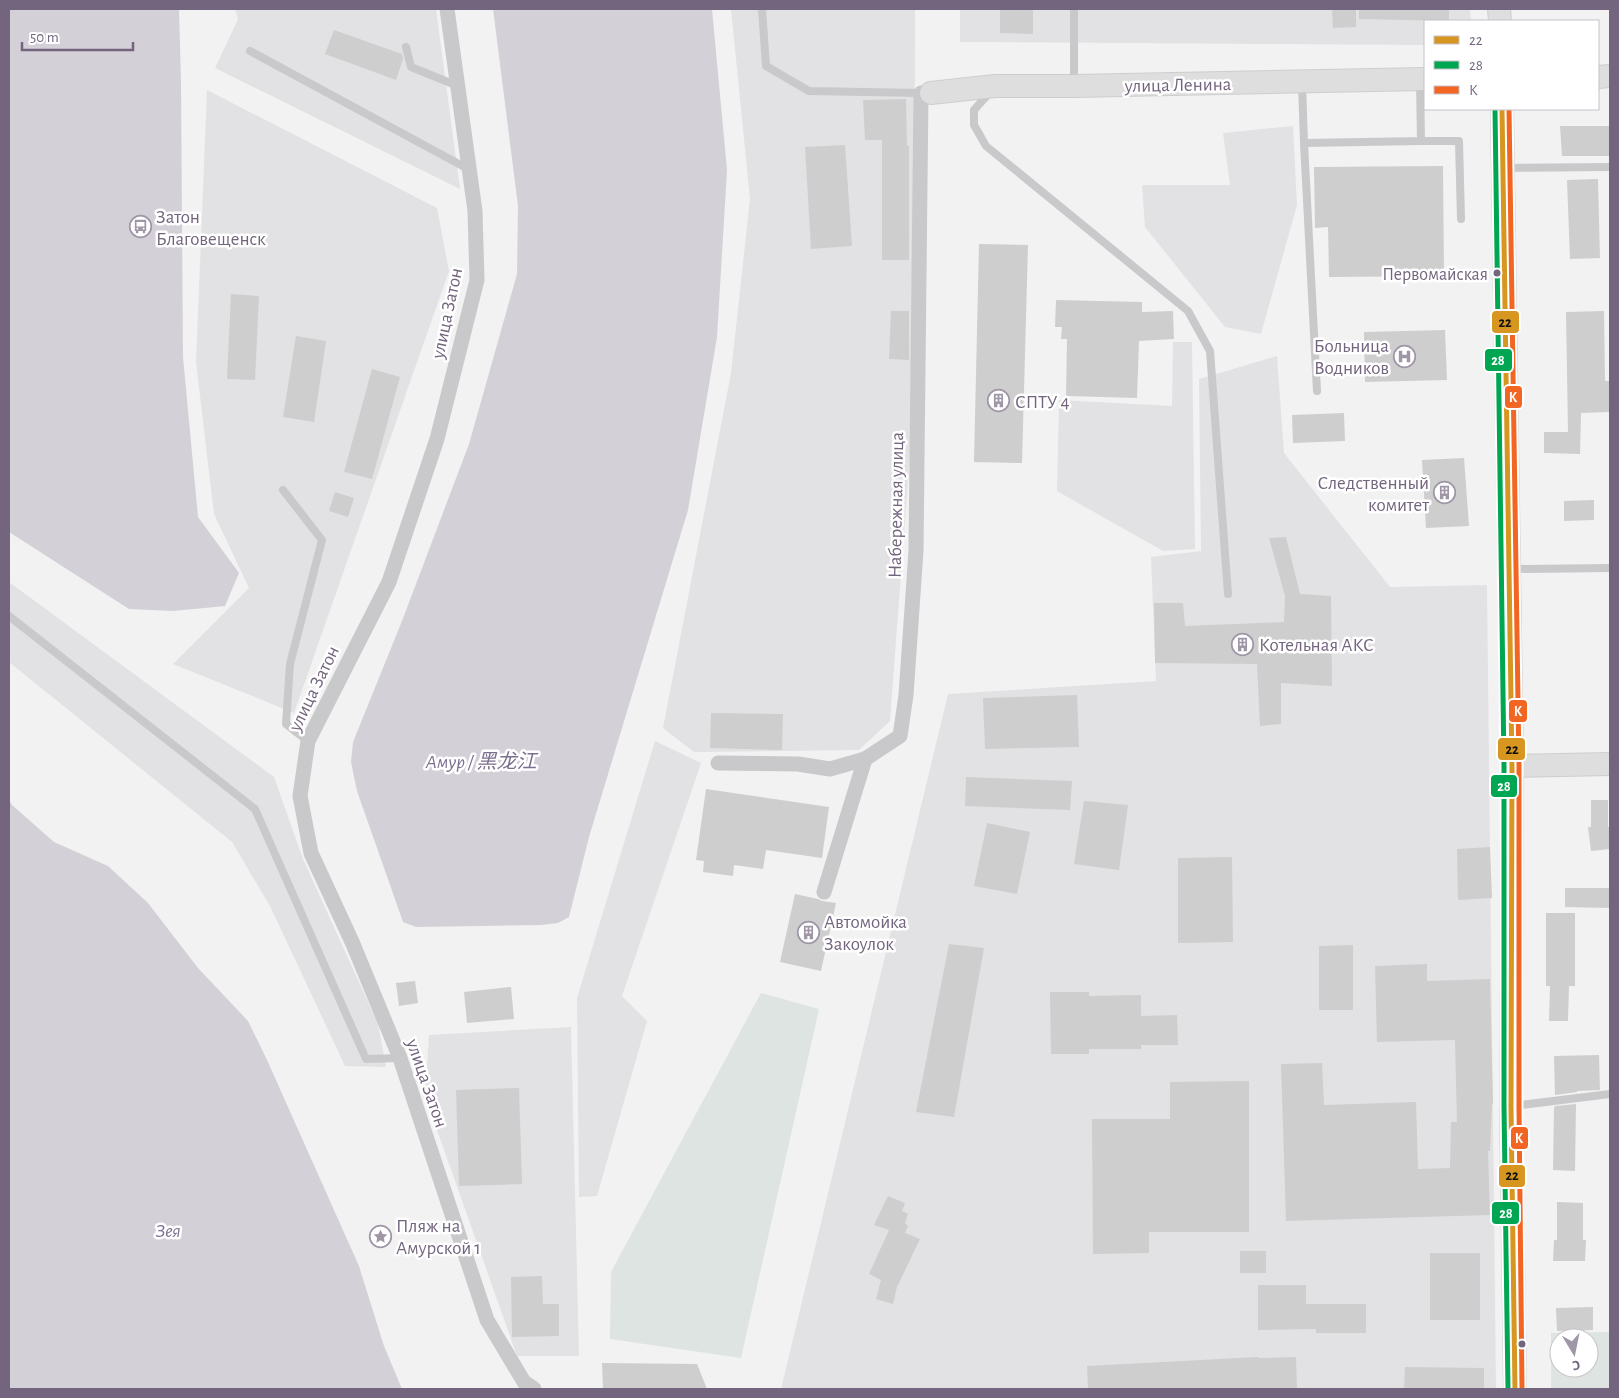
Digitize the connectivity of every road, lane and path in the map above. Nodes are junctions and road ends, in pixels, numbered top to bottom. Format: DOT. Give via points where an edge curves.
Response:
graph roads {
  1 [pos="447,9"];
  2 [pos="762,9"];
  3 [pos="1074,9"];
  4 [pos="406,47"];
  5 [pos="250,50"];
  6 [pos="1423,80"];
  7 [pos="1302,82"];
  8 [pos="458,86"];
  9 [pos="995,86"];
  10 [pos="1074,86"];
  11 [pos="926,93"];
  12 [pos="1502,110"];
  13 [pos="1421,141"];
  14 [pos="1304,144"];
  15 [pos="1610,167"];
  16 [pos="1502,168"];
  17 [pos="470,170"];
  18 [pos="1461,219"];
  19 [pos="1317,391"];
  20 [pos="283,490"];
  21 [pos="1610,568"];
  22 [pos="1508,569"];
  23 [pos="1228,594"];
  24 [pos="9,616"];
  25 [pos="308,741"];
  26 [pos="865,759"];
  27 [pos="718,763"];
  28 [pos="1610,764"];
  29 [pos="1512,766"];
  30 [pos="824,892"];
  31 [pos="400,1058"];
  32 [pos="1610,1094"];
  33 [pos="1512,1106"];
  34 [pos="534,1389"];
  35 [pos="1515,1389"];
  1 -- 8 [label="street, улица Затон"];
  2 -- 11 [label="lane" via="766,66 809,91"];
  3 -- 10 [label="lane"];
  4 -- 8 [label="lane" via="411,67"];
  5 -- 17 [label="lane"];
  6 -- 7 [label="street, улица Ленина"];
  6 -- 13 [label="lane"];
  7 -- 10 [label="street, улица Ленина"];
  7 -- 14 [label="lane"];
  8 -- 17 [label="street, улица Затон"];
  9 -- 10 [label="street, улица Ленина"];
  9 -- 11 [label="street, улица Ленина"];
  9 -- 23 [label="lane" via="974,110 974,125 986,146 1188,311 1210,351"];
  11 -- 26 [label="street, Набережная улица" via="916,551 906,695 900,736"];
  12 -- 16 [label="street"];
  13 -- 14 [label="lane"];
  13 -- 18 [label="lane" via="1459,141"];
  14 -- 19 [label="lane"];
  15 -- 16 [label="lane"];
  16 -- 22 [label="street"];
  17 -- 25 [label="street, улица Затон" via="477,280 437,439 389,582"];
  20 -- 25 [label="lane" via="322,540 290,664 286,724"];
  21 -- 22 [label="lane"];
  22 -- 29 [label="street"];
  24 -- 31 [label="lane" via="255,809 366,1059"];
  25 -- 31 [label="street, улица Затон" via="300,796 311,853"];
  26 -- 27 [label="street, Набережная улица" via="830,769 798,764"];
  26 -- 30 [label="street"];
  28 -- 29 [label="street"];
  29 -- 33 [label="street"];
  31 -- 34 [label="street, улица Затон" via="487,1320 524,1382"];
  32 -- 33 [label="lane"];
  33 -- 35 [label="street"];
}
